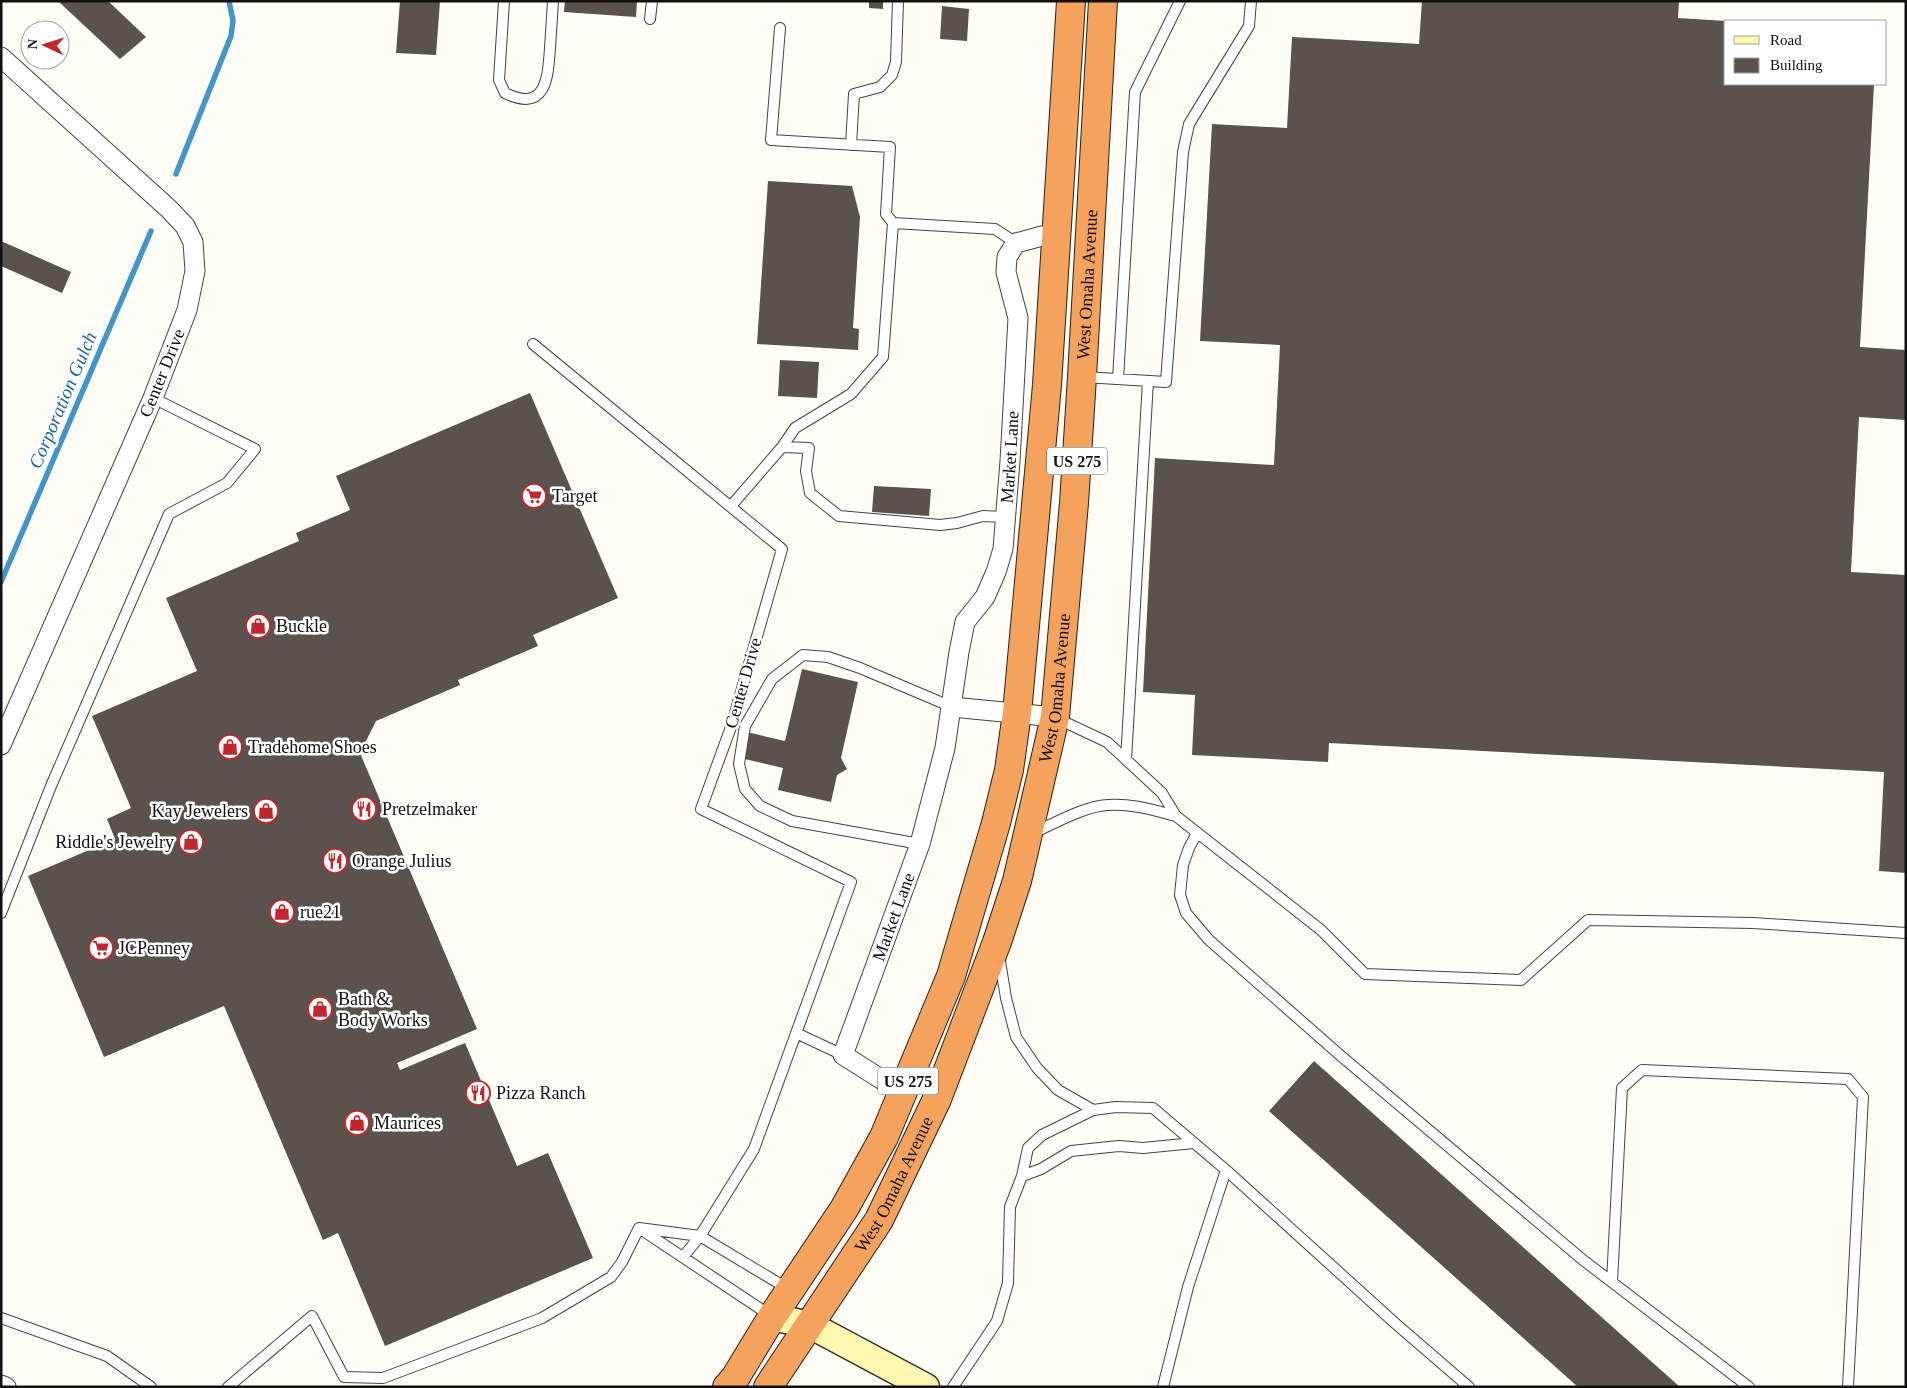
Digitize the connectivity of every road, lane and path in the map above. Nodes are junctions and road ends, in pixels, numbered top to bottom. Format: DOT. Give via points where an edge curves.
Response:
graph roads {
  1 [pos="504,1"];
  2 [pos="553,1"];
  3 [pos="652,1"];
  4 [pos="898,1"];
  5 [pos="1071,1"];
  6 [pos="1103,1"];
  7 [pos="1180,1"];
  8 [pos="1251,1"];
  9 [pos="650,20"];
  10 [pos="780,28"];
  11 [pos="1,57"];
  12 [pos="851,145"];
  13 [pos="893,223"];
  14 [pos="1057,238"];
  15 [pos="1016,243"];
  16 [pos="533,344"];
  17 [pos="1082,377"];
  18 [pos="1118,379"];
  19 [pos="1148,381"];
  20 [pos="153,398"];
  21 [pos="782,447"];
  22 [pos="731,506"];
  23 [pos="1004,517"];
  24 [pos="952,707"];
  25 [pos="1017,713"];
  26 [pos="1055,717"];
  27 [pos="1,745"];
  28 [pos="1126,760"];
  29 [pos="1176,816"];
  30 [pos="1197,833"];
  31 [pos="1028,836"];
  32 [pos="920,844"];
  33 [pos="1,912"];
  34 [pos="1906,933"];
  35 [pos="997,942"];
  36 [pos="796,1033"];
  37 [pos="843,1055"];
  38 [pos="903,1093"];
  39 [pos="1093,1110"];
  40 [pos="1194,1142"];
  41 [pos="1226,1170"];
  42 [pos="1022,1176"];
  43 [pos="639,1228"];
  44 [pos="700,1236"];
  45 [pos="683,1257"];
  46 [pos="1612,1282"];
  47 [pos="790,1290"];
  48 [pos="772,1317"];
  49 [pos="1,1318"];
  50 [pos="810,1325"];
  51 [pos="1,1385"];
  52 [pos="6,1387"];
  53 [pos="151,1387"];
  54 [pos="228,1387"];
  55 [pos="727,1387"];
  56 [pos="768,1387"];
  57 [pos="926,1387"];
  58 [pos="953,1387"];
  59 [pos="1163,1387"];
  60 [pos="1469,1387"];
  61 [pos="1748,1387"];
  62 [pos="1848,1387"];
  1 -- 2 [label="lane" via="498,80 504,94 523,99 541,93 546,85"];
  3 -- 9 [label="lane"];
  4 -- 12 [label="lane" via="896,62 892,75 880,87 854,94"];
  5 -- 14 [label="highway, West Omaha Avenue / US 275"];
  6 -- 17 [label="highway, West Omaha Avenue / US 275"];
  7 -- 18 [label="lane" via="1136,92"];
  8 -- 19 [label="lane" via="1248,26 1189,124 1183,152 1166,382"];
  10 -- 12 [label="lane" via="771,140"];
  11 -- 20 [label="street, Center Drive" via="169,209 185,226 193,242 195,271 187,310"];
  12 -- 13 [label="lane" via="890,147 886,214"];
  13 -- 15 [label="lane" via="995,229"];
  13 -- 21 [label="lane" via="883,357 851,394 795,428"];
  14 -- 15 [label="street" via="1042,236"];
  14 -- 25 [label="highway, West Omaha Avenue / US 275"];
  15 -- 23 [label="street, Market Lane" via="1007,257 1006,272 1018,318"];
  16 -- 22 [label="lane, Center Drive"];
  17 -- 18 [label="lane"];
  17 -- 26 [label="highway, West Omaha Avenue / US 275"];
  18 -- 19 [label="lane"];
  19 -- 28 [label="lane"];
  20 -- 27 [label="street, Center Drive"];
  20 -- 33 [label="lane" via="255,449 227,483 169,514 51,786"];
  21 -- 22 [label="lane"];
  21 -- 23 [label="lane" via="809,448 806,471 810,493 839,516 940,524 983,516"];
  22 -- 36 [label="lane, Center Drive" via="782,549 731,727 701,809 851,882"];
  23 -- 24 [label="street, Market Lane" via="1003,549 996,572 986,597 965,622"];
  24 -- 25 [label="street"];
  24 -- 32 [label="street, Market Lane" via="945,748"];
  24 -- 32 [label="lane" via="860,668 828,657 803,655 772,678 746,726 739,764 745,789 760,806 792,821"];
  25 -- 26 [label="street"];
  25 -- 38 [label="highway, West Omaha Avenue / US 275" via="1009,770 975,896 950,976"];
  26 -- 28 [label="lane" via="1107,742"];
  26 -- 31 [label="highway, West Omaha Avenue / US 275"];
  28 -- 29 [label="lane" via="1162,793"];
  29 -- 30 [label="lane"];
  29 -- 31 [label="lane" via="1140,806 1106,805 1069,816"];
  30 -- 34 [label="lane" via="1320,930 1365,974 1521,980 1588,920 1753,923"];
  30 -- 46 [label="lane" via="1183,865 1180,895 1186,913 1209,940 1341,1056"];
  31 -- 35 [label="highway, West Omaha Avenue / US 275"];
  32 -- 37 [label="street, Market Lane"];
  35 -- 39 [label="lane" via="1016,1037 1037,1068 1058,1090"];
  35 -- 50 [label="highway, West Omaha Avenue / US 275" via="937,1099 879,1220"];
  36 -- 37 [label="lane"];
  36 -- 44 [label="lane" via="754,1149"];
  37 -- 38 [label="street"];
  38 -- 47 [label="highway, West Omaha Avenue / US 275" via="884,1138 844,1209"];
  39 -- 40 [label="lane" via="1153,1108"];
  39 -- 42 [label="lane" via="1042,1135 1028,1148"];
  40 -- 41 [label="lane"];
  40 -- 42 [label="lane" via="1071,1151"];
  41 -- 59 [label="lane" via="1188,1287"];
  41 -- 60 [label="lane"];
  42 -- 58 [label="lane" via="1010,1207 1008,1283 997,1321"];
  43 -- 44 [label="lane"];
  43 -- 45 [label="lane"];
  43 -- 54 [label="lane" via="611,1277 542,1318 382,1378 344,1377 312,1316"];
  44 -- 45 [label="lane"];
  44 -- 47 [label="lane"];
  45 -- 48 [label="lane"];
  46 -- 61 [label="lane"];
  46 -- 62 [label="lane" via="1622,1088 1642,1070 1848,1079 1863,1097"];
  47 -- 48 [label="highway, West Omaha Avenue / US 275"];
  47 -- 50 [label="street"];
  48 -- 50 [label="street"];
  48 -- 55 [label="highway, US 275"];
  49 -- 53 [label="lane" via="107,1356"];
  50 -- 56 [label="highway, US 275"];
  50 -- 57 [label="street"];
  51 -- 52 [label="street"];
}
